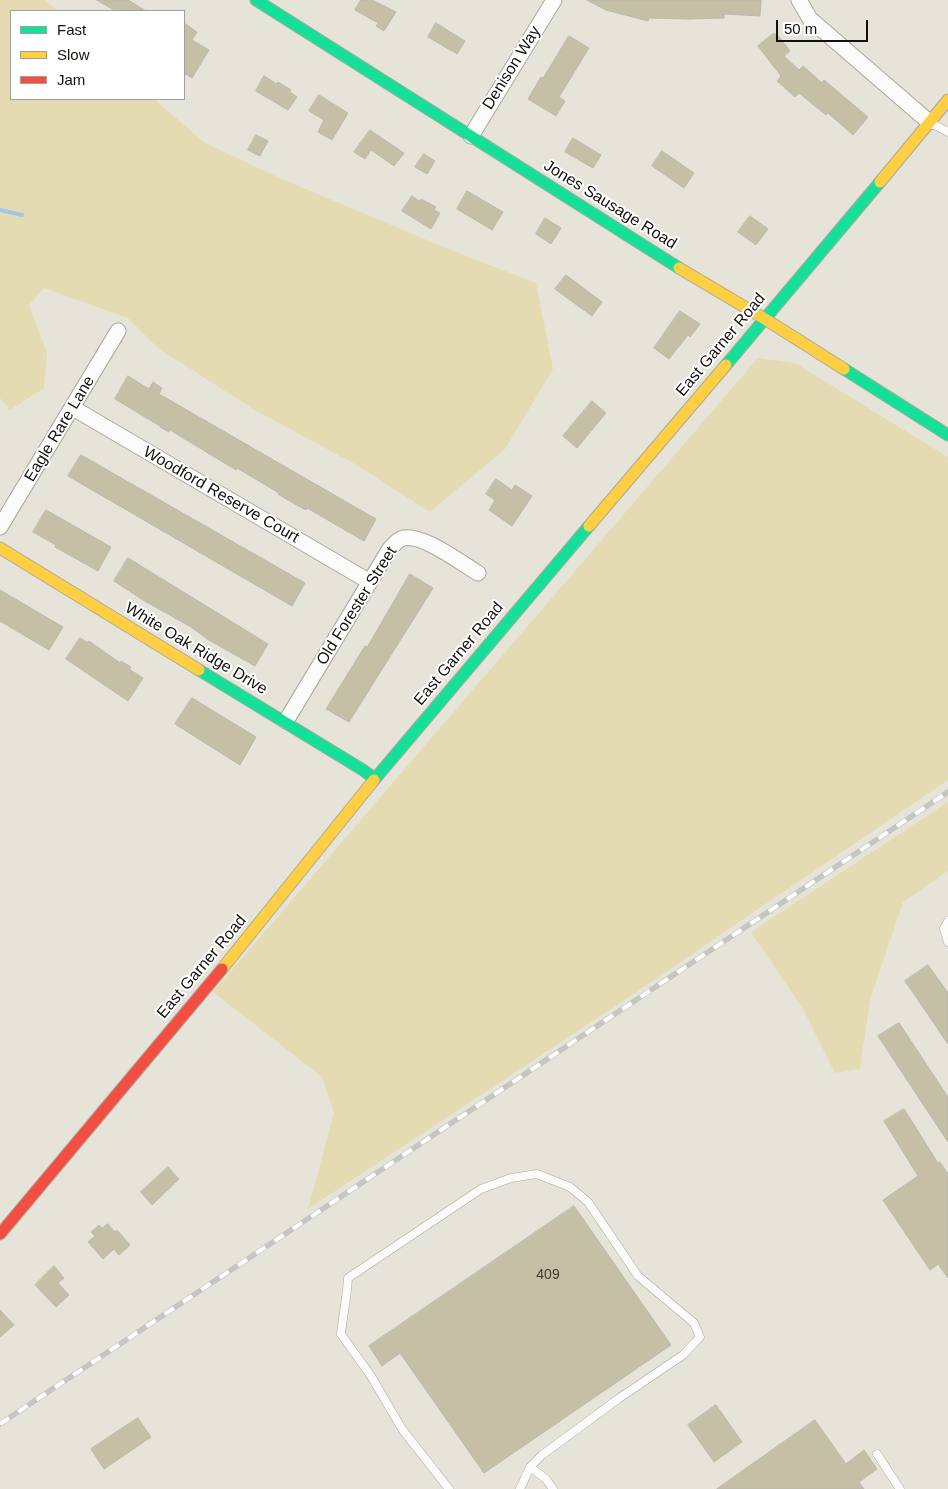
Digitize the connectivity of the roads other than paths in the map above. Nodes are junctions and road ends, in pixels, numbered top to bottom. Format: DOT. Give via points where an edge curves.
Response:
graph roads {
  1 [pos="256,0"];
  2 [pos="554,0"];
  3 [pos="799,0"];
  4 [pos="948,100"];
  5 [pos="929,122"];
  6 [pos="948,132"];
  7 [pos="471,136"];
  8 [pos="765,319"];
  9 [pos="118,331"];
  10 [pos="73,408"];
  11 [pos="948,435"];
  12 [pos="0,527"];
  13 [pos="0,548"];
  14 [pos="478,572"];
  15 [pos="370,582"];
  16 [pos="286,721"];
  17 [pos="375,779"];
  18 [pos="948,922"];
  19 [pos="948,942"];
  20 [pos="0,1234"];
  21 [pos="877,1454"];
  22 [pos="530,1467"];
  23 [pos="449,1489"];
  24 [pos="520,1489"];
  25 [pos="552,1489"];
  26 [pos="900,1489"];
  1 -- 7 [label="main road, Jones Sausage Road"];
  2 -- 7 [label="street, Denison Way"];
  3 -- 5 [label="street" via="810,19"];
  4 -- 5 [label="main road, East Garner Road"];
  5 -- 6 [label="lane"];
  5 -- 8 [label="main road, East Garner Road"];
  7 -- 8 [label="main road, Jones Sausage Road"];
  8 -- 11 [label="main road, Jones Sausage Road"];
  8 -- 17 [label="main road, East Garner Road"];
  9 -- 10 [label="street, Eagle Rare Lane"];
  10 -- 12 [label="street, Eagle Rare Lane"];
  10 -- 15 [label="street, Woodford Reserve Court"];
  13 -- 16 [label="main road, White Oak Ridge Drive"];
  14 -- 15 [label="street, Old Forester Street" via="426,542 402,538 389,550"];
  15 -- 16 [label="street, Old Forester Street"];
  16 -- 17 [label="main road, White Oak Ridge Drive"];
  17 -- 20 [label="main road, East Garner Road" via="255,929"];
  18 -- 19 [label="lane" via="944,929"];
  21 -- 26 [label="lane"];
  22 -- 23 [label="lane" via="565,1438 683,1355 700,1337 694,1323 638,1276 588,1202 570,1187 537,1174 511,1178 481,1189 348,1278 341,1334 371,1376 402,1429"];
  22 -- 24 [label="lane"];
  22 -- 25 [label="lane"];
}
